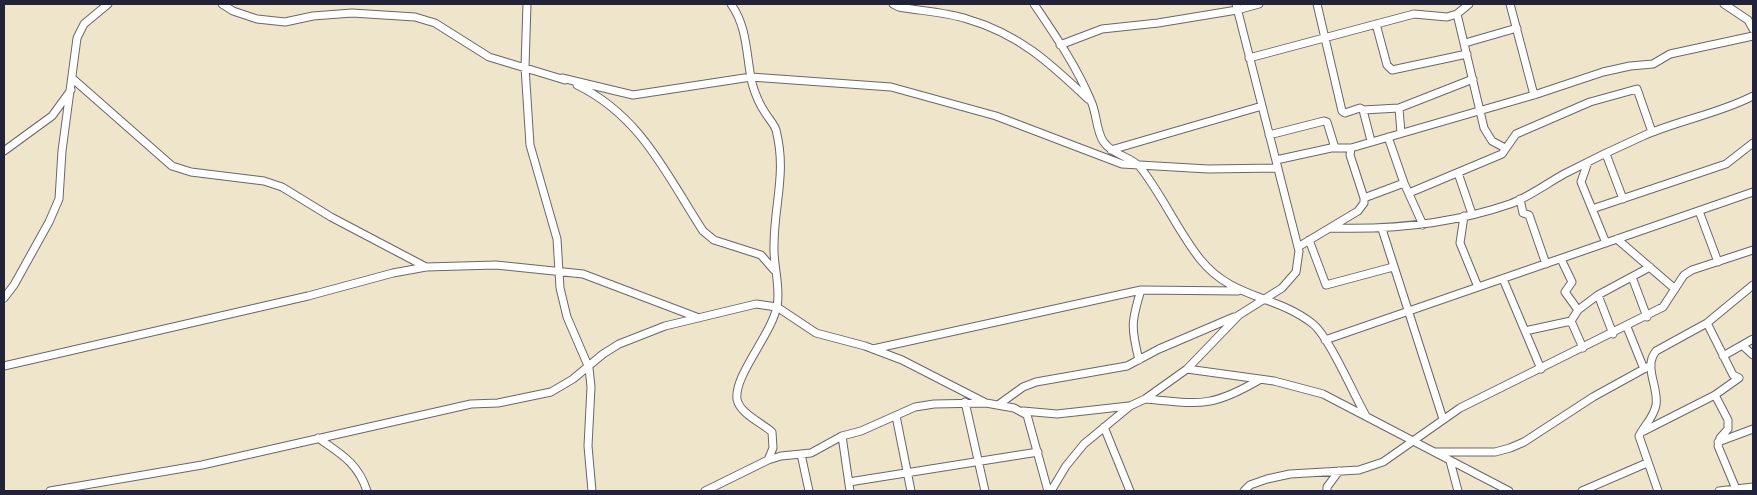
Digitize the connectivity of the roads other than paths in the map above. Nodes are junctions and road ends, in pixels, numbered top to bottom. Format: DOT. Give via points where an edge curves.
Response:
graph roads {
  1 [pos="108,4"];
  2 [pos="222,4"];
  3 [pos="527,4"];
  4 [pos="731,4"];
  5 [pos="893,4"];
  6 [pos="1034,4"];
  7 [pos="1259,4"];
  8 [pos="1317,4"];
  9 [pos="1469,4"];
  10 [pos="1510,4"];
  11 [pos="1724,4"];
  12 [pos="1237,7"];
  13 [pos="1458,14"];
  14 [pos="1376,24"];
  15 [pos="1517,28"];
  16 [pos="1753,29"];
  17 [pos="1753,36"];
  18 [pos="1325,38"];
  19 [pos="1465,43"];
  20 [pos="1060,45"];
  21 [pos="1467,54"];
  22 [pos="1249,58"];
  23 [pos="525,67"];
  24 [pos="751,77"];
  25 [pos="562,78"];
  26 [pos="73,79"];
  27 [pos="1473,79"];
  28 [pos="71,89"];
  29 [pos="1534,95"];
  30 [pos="1753,96"];
  31 [pos="1092,103"];
  32 [pos="1262,106"];
  33 [pos="1399,108"];
  34 [pos="1363,110"];
  35 [pos="1481,111"];
  36 [pos="1652,132"];
  37 [pos="1401,133"];
  38 [pos="1270,135"];
  39 [pos="1388,136"];
  40 [pos="1371,141"];
  41 [pos="1753,143"];
  42 [pos="1335,148"];
  43 [pos="1351,148"];
  44 [pos="1505,148"];
  45 [pos="1111,150"];
  46 [pos="4,151"];
  47 [pos="1606,154"];
  48 [pos="1276,160"];
  49 [pos="1588,162"];
  50 [pos="1138,165"];
  51 [pos="1278,168"];
  52 [pos="1458,173"];
  53 [pos="1404,183"];
  54 [pos="1753,192"];
  55 [pos="1409,193"];
  56 [pos="1364,198"];
  57 [pos="1520,199"];
  58 [pos="1623,199"];
  59 [pos="1592,209"];
  60 [pos="1699,211"];
  61 [pos="1472,214"];
  62 [pos="1464,216"];
  63 [pos="1423,224"];
  64 [pos="1330,228"];
  65 [pos="1382,229"];
  66 [pos="1617,239"];
  67 [pos="1309,240"];
  68 [pos="1606,243"];
  69 [pos="1298,247"];
  70 [pos="1753,250"];
  71 [pos="1561,259"];
  72 [pos="1718,262"];
  73 [pos="1546,264"];
  74 [pos="426,267"];
  75 [pos="1393,267"];
  76 [pos="1650,267"];
  77 [pos="774,270"];
  78 [pos="559,271"];
  79 [pos="1632,277"];
  80 [pos="1504,279"];
  81 [pos="1478,287"];
  82 [pos="1752,288"];
  83 [pos="1675,289"];
  84 [pos="1141,290"];
  85 [pos="1240,291"];
  86 [pos="1598,295"];
  87 [pos="4,298"];
  88 [pos="1265,299"];
  89 [pos="777,307"];
  90 [pos="1578,310"];
  91 [pos="1407,311"];
  92 [pos="1239,315"];
  93 [pos="1647,317"];
  94 [pos="699,318"];
  95 [pos="1571,321"];
  96 [pos="1707,323"];
  97 [pos="1627,327"];
  98 [pos="1525,331"];
  99 [pos="1612,334"];
  100 [pos="1753,339"];
  101 [pos="1325,340"];
  102 [pos="1742,346"];
  103 [pos="1583,348"];
  104 [pos="872,349"];
  105 [pos="1753,355"];
  106 [pos="1723,356"];
  107 [pos="1139,360"];
  108 [pos="1651,365"];
  109 [pos="4,366"];
  110 [pos="589,368"];
  111 [pos="1187,369"];
  112 [pos="1540,369"];
  113 [pos="1644,369"];
  114 [pos="1259,380"];
  115 [pos="1715,395"];
  116 [pos="1145,399"];
  117 [pos="965,402"];
  118 [pos="986,403"];
  119 [pos="998,405"];
  120 [pos="1130,406"];
  121 [pos="1022,411"];
  122 [pos="896,416"];
  123 [pos="1366,416"];
  124 [pos="1443,419"];
  125 [pos="1104,427"];
  126 [pos="1753,429"];
  127 [pos="1641,432"];
  128 [pos="842,436"];
  129 [pos="318,438"];
  130 [pos="1414,442"];
  131 [pos="1717,442"];
  132 [pos="1038,452"];
  133 [pos="1433,452"];
  134 [pos="801,454"];
  135 [pos="768,460"];
  136 [pos="979,460"];
  137 [pos="1450,461"];
  138 [pos="1647,463"];
  139 [pos="1339,471"];
  140 [pos="907,472"];
  141 [pos="849,482"];
  142 [pos="1753,487"];
  143 [pos="1736,489"];
  144 [pos="50,491"];
  145 [pos="367,491"];
  146 [pos="592,491"];
  147 [pos="705,491"];
  148 [pos="808,491"];
  149 [pos="850,491"];
  150 [pos="911,491"];
  151 [pos="985,491"];
  152 [pos="1050,491"];
  153 [pos="1130,491"];
  154 [pos="1244,491"];
  155 [pos="1327,491"];
  156 [pos="1458,491"];
  157 [pos="1509,491"];
  158 [pos="1582,491"];
  159 [pos="1658,491"];
  160 [pos="1719,491"];
  1 -- 26 [label="street" via="80,30"];
  2 -- 23 [label="street" via="257,19 285,22 352,13 415,17 443,28 489,57"];
  3 -- 23 [label="street"];
  4 -- 24 [label="street" via="738,13 747,44"];
  5 -- 31 [label="street" via="990,26 1038,53"];
  6 -- 20 [label="street"];
  7 -- 12 [label="street"];
  8 -- 18 [label="street"];
  9 -- 13 [label="street"];
  10 -- 15 [label="street"];
  11 -- 16 [label="street" via="1748,20"];
  12 -- 20 [label="street" via="1158,23 1102,29"];
  12 -- 22 [label="street"];
  13 -- 14 [label="street" via="1448,17 1414,14"];
  13 -- 19 [label="street"];
  14 -- 18 [label="street"];
  14 -- 21 [label="street" via="1387,65 1392,70"];
  15 -- 19 [label="street"];
  15 -- 29 [label="street"];
  17 -- 29 [label="street" via="1670,54 1653,64 1603,72"];
  18 -- 22 [label="street"];
  18 -- 34 [label="street" via="1342,111"];
  19 -- 21 [label="street"];
  20 -- 31 [label="street"];
  21 -- 27 [label="street"];
  22 -- 32 [label="street"];
  23 -- 25 [label="street"];
  23 -- 78 [label="street" via="530,145 557,239"];
  24 -- 25 [label="street" via="633,95"];
  24 -- 50 [label="street" via="891,87 996,116 1107,158"];
  24 -- 77 [label="street" via="755,96 775,127 780,151"];
  25 -- 77 [label="street" via="600,96 635,126 704,231 714,240 761,255"];
  26 -- 28 [label="street"];
  26 -- 74 [label="street" via="172,166 191,172 264,181 282,187"];
  27 -- 33 [label="street"];
  27 -- 35 [label="street"];
  28 -- 46 [label="street" via="52,116"];
  28 -- 87 [label="street" via="59,199"];
  29 -- 35 [label="street"];
  30 -- 36 [label="street" via="1730,108"];
  31 -- 45 [label="street" via="1103,140"];
  32 -- 38 [label="street"];
  32 -- 45 [label="street"];
  33 -- 34 [label="street"];
  33 -- 37 [label="street"];
  34 -- 40 [label="street"];
  35 -- 37 [label="street"];
  35 -- 44 [label="street" via="1484,128 1492,141"];
  36 -- 44 [label="street" via="1637,89 1590,102 1516,134"];
  36 -- 47 [label="street"];
  37 -- 39 [label="street"];
  38 -- 42 [label="street" via="1324,121"];
  38 -- 48 [label="street"];
  39 -- 40 [label="street"];
  39 -- 53 [label="street"];
  40 -- 43 [label="street"];
  41 -- 58 [label="street" via="1726,164"];
  42 -- 43 [label="street"];
  42 -- 48 [label="street"];
  43 -- 56 [label="street" via="1350,155"];
  44 -- 52 [label="street" via="1502,154"];
  45 -- 50 [label="street"];
  47 -- 49 [label="street"];
  47 -- 58 [label="street"];
  48 -- 51 [label="street"];
  49 -- 57 [label="street"];
  49 -- 59 [label="street" via="1581,182"];
  50 -- 51 [label="street"];
  50 -- 85 [label="street" via="1200,259 1221,280"];
  51 -- 69 [label="street"];
  52 -- 55 [label="street"];
  52 -- 61 [label="street"];
  53 -- 55 [label="street"];
  53 -- 56 [label="street"];
  54 -- 60 [label="street"];
  55 -- 63 [label="street"];
  56 -- 64 [label="street" via="1358,211"];
  57 -- 61 [label="street"];
  57 -- 73 [label="street"];
  58 -- 59 [label="street"];
  59 -- 68 [label="street"];
  60 -- 66 [label="street"];
  60 -- 72 [label="street"];
  61 -- 62 [label="street"];
  62 -- 63 [label="street"];
  62 -- 81 [label="street" via="1460,243"];
  63 -- 65 [label="street"];
  64 -- 65 [label="street"];
  64 -- 67 [label="street"];
  65 -- 75 [label="street"];
  66 -- 68 [label="street"];
  66 -- 76 [label="street"];
  67 -- 69 [label="street"];
  67 -- 75 [label="street" via="1326,285"];
  68 -- 71 [label="street"];
  69 -- 88 [label="street" via="1296,272 1282,288"];
  70 -- 72 [label="street"];
  71 -- 73 [label="street"];
  71 -- 90 [label="street" via="1572,282 1565,292"];
  72 -- 83 [label="street" via="1692,270"];
  73 -- 80 [label="street"];
  74 -- 78 [label="street" via="496,265"];
  74 -- 109 [label="street"];
  75 -- 91 [label="street"];
  76 -- 79 [label="street"];
  76 -- 83 [label="street"];
  77 -- 89 [label="street"];
  78 -- 94 [label="street" via="583,274 616,285"];
  78 -- 110 [label="street" via="567,317"];
  79 -- 86 [label="street"];
  79 -- 93 [label="street"];
  80 -- 81 [label="street"];
  80 -- 98 [label="street"];
  81 -- 91 [label="street"];
  82 -- 96 [label="street"];
  83 -- 93 [label="street" via="1662,307"];
  84 -- 85 [label="street"];
  84 -- 104 [label="street"];
  84 -- 107 [label="street" via="1132,330"];
  85 -- 88 [label="street"];
  86 -- 90 [label="street"];
  86 -- 99 [label="street"];
  88 -- 92 [label="street"];
  88 -- 101 [label="street" via="1308,321"];
  89 -- 94 [label="street" via="756,304"];
  89 -- 104 [label="street" via="816,332"];
  89 -- 135 [label="street" via="770,328 737,391 741,408 772,432 773,448"];
  90 -- 95 [label="street"];
  91 -- 101 [label="street"];
  91 -- 124 [label="street"];
  92 -- 107 [label="street"];
  92 -- 111 [label="street"];
  93 -- 97 [label="street"];
  94 -- 110 [label="street" via="665,326 619,344"];
  95 -- 98 [label="street"];
  95 -- 103 [label="street"];
  96 -- 106 [label="street"];
  96 -- 108 [label="street" via="1656,351"];
  97 -- 99 [label="street"];
  97 -- 113 [label="street"];
  98 -- 112 [label="street"];
  99 -- 103 [label="street"];
  100 -- 102 [label="street"];
  101 -- 123 [label="street"];
  102 -- 105 [label="street"];
  102 -- 106 [label="street"];
  103 -- 112 [label="street"];
  104 -- 118 [label="street" via="902,360"];
  106 -- 115 [label="street" via="1733,375 1739,378"];
  107 -- 119 [label="street" via="1101,372 1036,382"];
  108 -- 113 [label="street"];
  108 -- 127 [label="street" via="1656,407"];
  110 -- 129 [label="street" via="551,392 498,403 471,404"];
  110 -- 146 [label="street" via="588,446"];
  111 -- 114 [label="street"];
  111 -- 116 [label="street"];
  112 -- 124 [label="street"];
  113 -- 133 [label="street" via="1510,448 1495,452"];
  114 -- 116 [label="street" via="1231,396 1212,402 1194,404"];
  114 -- 123 [label="street" via="1323,394"];
  115 -- 127 [label="street"];
  115 -- 131 [label="street" via="1728,420 1728,429"];
  116 -- 120 [label="street"];
  117 -- 118 [label="street"];
  117 -- 122 [label="street" via="915,408"];
  117 -- 136 [label="street"];
  118 -- 119 [label="street"];
  119 -- 121 [label="street"];
  120 -- 121 [label="street" via="1057,414"];
  120 -- 125 [label="street"];
  121 -- 132 [label="street" via="1031,424"];
  122 -- 128 [label="street"];
  122 -- 140 [label="street"];
  123 -- 130 [label="street"];
  124 -- 130 [label="street"];
  125 -- 152 [label="street" via="1084,444"];
  125 -- 153 [label="street"];
  126 -- 131 [label="street"];
  127 -- 138 [label="street" via="1639,442"];
  128 -- 134 [label="street"];
  128 -- 141 [label="street"];
  129 -- 144 [label="street" via="202,465"];
  129 -- 145 [label="street" via="362,474"];
  130 -- 133 [label="street"];
  130 -- 139 [label="street" via="1383,462 1359,470"];
  131 -- 143 [label="street"];
  132 -- 136 [label="street"];
  132 -- 152 [label="street"];
  133 -- 137 [label="street"];
  134 -- 135 [label="street"];
  134 -- 148 [label="street"];
  135 -- 147 [label="street"];
  136 -- 140 [label="street"];
  136 -- 151 [label="street"];
  137 -- 156 [label="street"];
  137 -- 157 [label="street"];
  138 -- 158 [label="street"];
  138 -- 159 [label="street"];
  139 -- 154 [label="street" via="1266,479"];
  139 -- 155 [label="street"];
  140 -- 141 [label="street"];
  140 -- 150 [label="street"];
  141 -- 149 [label="street"];
  142 -- 143 [label="street"];
  143 -- 160 [label="street"];
}
